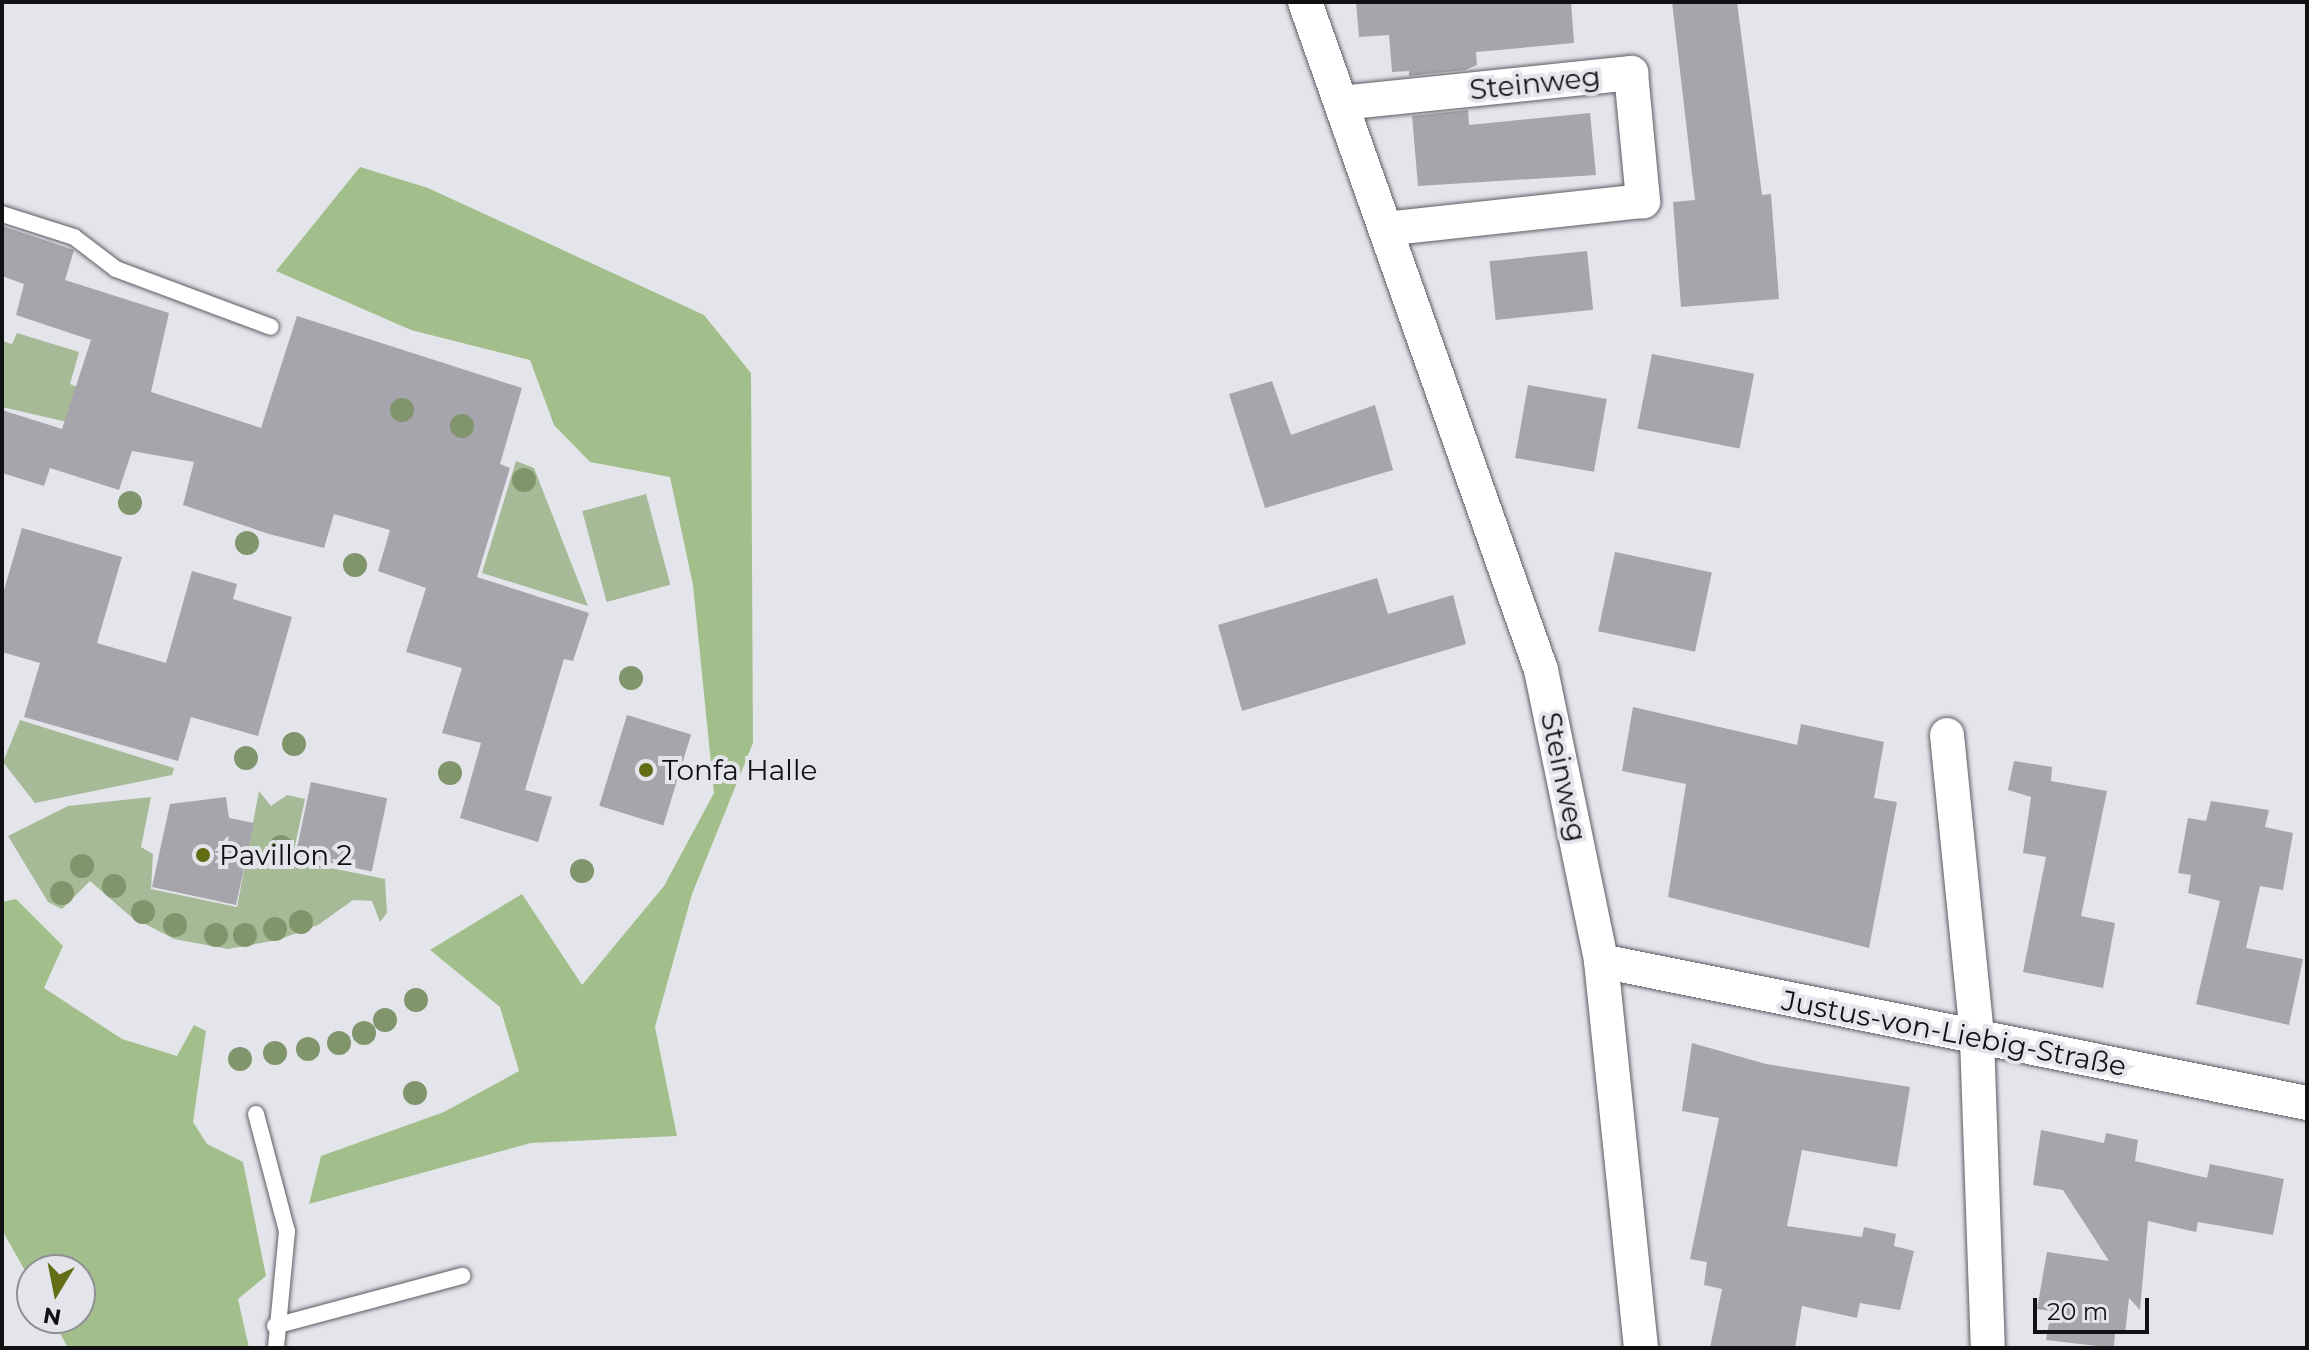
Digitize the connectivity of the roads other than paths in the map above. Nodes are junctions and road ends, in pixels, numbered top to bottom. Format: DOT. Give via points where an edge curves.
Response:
graph roads {
  1 [pos="1305,2"];
  2 [pos="1341,103"];
  3 [pos="2,214"];
  4 [pos="1387,229"];
  5 [pos="271,327"];
  6 [pos="1947,735"];
  7 [pos="1601,961"];
  8 [pos="1977,1038"];
  9 [pos="2307,1103"];
  10 [pos="256,1114"];
  11 [pos="462,1276"];
  12 [pos="275,1326"];
  13 [pos="276,1348"];
  14 [pos="1641,1348"];
  15 [pos="1988,1348"];
  1 -- 2 [label="street, Steinweg"];
  2 -- 4 [label="street, Steinweg"];
  2 -- 4 [label="street, Steinweg" via="1631,73 1643,201"];
  3 -- 5 [label="lane" via="74,237 116,269"];
  4 -- 7 [label="street, Steinweg" via="1541,670"];
  6 -- 8 [label="street"];
  7 -- 8 [label="street, Justus-von-Liebig-Straße"];
  7 -- 14 [label="street, Steinweg"];
  8 -- 9 [label="street, Justus-von-Liebig-Straße"];
  8 -- 15 [label="street"];
  10 -- 12 [label="lane" via="287,1231"];
  11 -- 12 [label="lane"];
  12 -- 13 [label="lane"];
}
